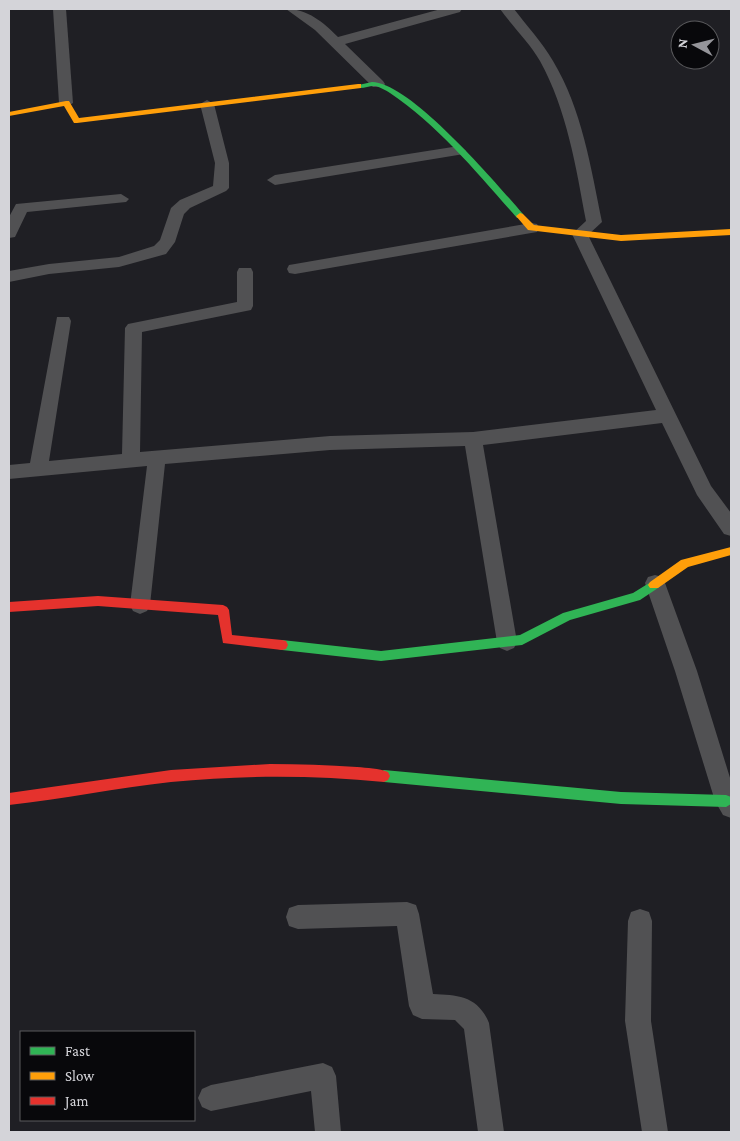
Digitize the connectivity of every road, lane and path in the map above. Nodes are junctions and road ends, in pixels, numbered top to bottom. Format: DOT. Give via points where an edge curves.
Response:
graph roads {
  1 [pos="59,9"];
  2 [pos="292,9"];
  3 [pos="455,9"];
  4 [pos="507,9"];
  5 [pos="336,42"];
  6 [pos="378,84"];
  7 [pos="66,103"];
  8 [pos="207,104"];
  9 [pos="9,114"];
  10 [pos="459,151"];
  11 [pos="275,180"];
  12 [pos="121,199"];
  13 [pos="530,228"];
  14 [pos="731,232"];
  15 [pos="9,233"];
  16 [pos="580,234"];
  17 [pos="295,269"];
  18 [pos="245,272"];
  19 [pos="9,276"];
  20 [pos="64,321"];
  21 [pos="668,415"];
  22 [pos="473,439"];
  23 [pos="157,456"];
  24 [pos="131,458"];
  25 [pos="38,468"];
  26 [pos="9,472"];
  27 [pos="731,528"];
  28 [pos="731,551"];
  29 [pos="655,584"];
  30 [pos="140,605"];
  31 [pos="9,607"];
  32 [pos="506,642"];
  33 [pos="9,799"];
  34 [pos="728,804"];
  35 [pos="298,917"];
  36 [pos="640,921"];
  37 [pos="211,1098"];
  38 [pos="328,1132"];
  39 [pos="492,1132"];
  40 [pos="655,1132"];
  1 -- 7 [label="street"];
  2 -- 5 [label="street"];
  3 -- 5 [label="street"];
  4 -- 16 [label="street" via="550,66 567,111 582,158 594,222"];
  5 -- 6 [label="street"];
  6 -- 8 [label="street"];
  6 -- 10 [label="street" via="409,102"];
  7 -- 8 [label="street" via="77,121"];
  7 -- 9 [label="street"];
  8 -- 19 [label="street" via="222,163 221,188 186,204 177,212 167,242 160,250 119,262"];
  10 -- 11 [label="street"];
  10 -- 13 [label="street"];
  12 -- 15 [label="street" via="21,208"];
  13 -- 16 [label="street"];
  13 -- 17 [label="street"];
  14 -- 16 [label="street" via="621,238"];
  16 -- 21 [label="street"];
  18 -- 24 [label="street" via="245,306 134,328"];
  20 -- 25 [label="street"];
  21 -- 22 [label="street"];
  21 -- 27 [label="street" via="704,490"];
  22 -- 23 [label="street" via="330,443"];
  22 -- 32 [label="street"];
  23 -- 24 [label="street"];
  23 -- 30 [label="street"];
  24 -- 25 [label="street"];
  25 -- 26 [label="street"];
  28 -- 29 [label="street" via="685,563"];
  29 -- 32 [label="street" via="636,597 567,616 522,640"];
  29 -- 34 [label="street"];
  30 -- 31 [label="street" via="98,601"];
  30 -- 32 [label="street" via="223,610 227,639 381,656"];
  33 -- 34 [label="street" via="213,771 308,770 620,799"];
  35 -- 39 [label="street" via="407,914 422,1006 460,1008 476,1023"];
  36 -- 40 [label="street" via="638,1021"];
  37 -- 38 [label="street" via="323,1076"];
}
